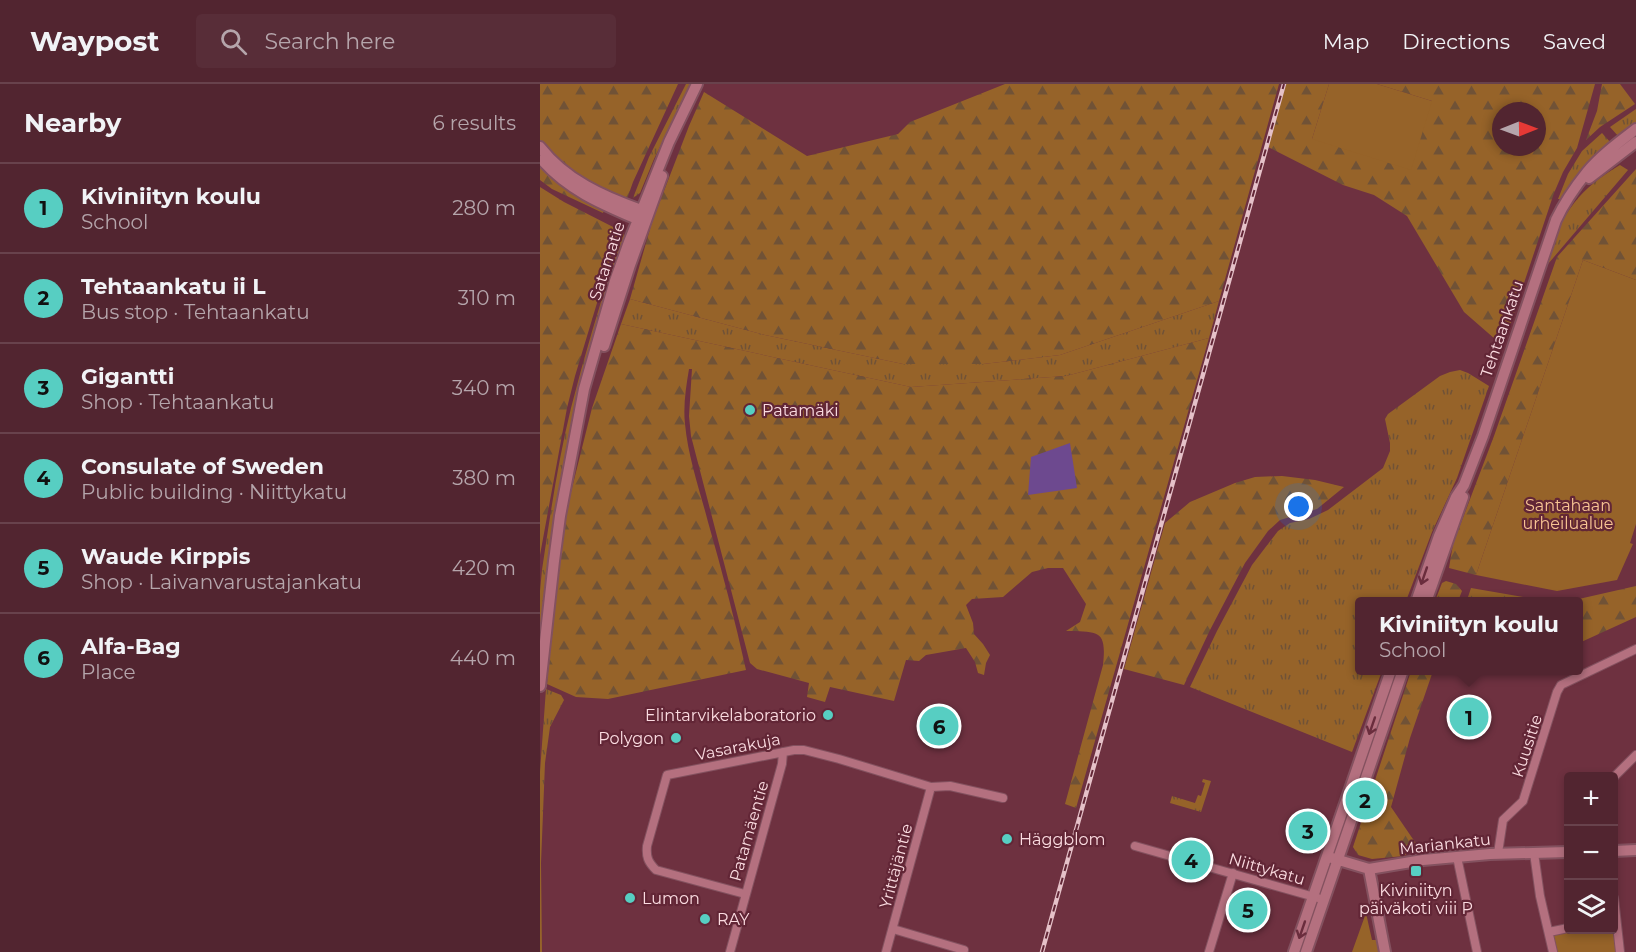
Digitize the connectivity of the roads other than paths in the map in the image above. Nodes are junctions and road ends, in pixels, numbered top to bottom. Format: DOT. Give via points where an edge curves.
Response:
graph roads {
  1 [pos="698,84"];
  2 [pos="1636,129"];
  3 [pos="1636,142"];
  4 [pos="540,147"];
  5 [pos="540,158"];
  6 [pos="1577,188"];
  7 [pos="642,216"];
  8 [pos="1464,485"];
  9 [pos="1418,597"];
  10 [pos="1428,597"];
  11 [pos="1636,649"];
  12 [pos="1583,674"];
  13 [pos="1389,675"];
  14 [pos="1401,675"];
  15 [pos="1582,675"];
  16 [pos="540,686"];
  17 [pos="783,752"];
  18 [pos="1636,755"];
  19 [pos="1618,773"];
  20 [pos="931,787"];
  21 [pos="1003,798"];
  22 [pos="1135,846"];
  23 [pos="1636,850"];
  24 [pos="1618,851"];
  25 [pos="1564,852"];
  26 [pos="1498,853"];
  27 [pos="1534,853"];
  28 [pos="1457,857"];
  29 [pos="1332,858"];
  30 [pos="1369,869"];
  31 [pos="1233,873"];
  32 [pos="746,894"];
  33 [pos="1318,898"];
  34 [pos="893,929"];
  35 [pos="1564,929"];
  36 [pos="1549,932"];
  37 [pos="1617,934"];
  38 [pos="964,950"];
  39 [pos="730,952"];
  40 [pos="886,952"];
  41 [pos="1209,952"];
  42 [pos="1294,952"];
  43 [pos="1306,952"];
  44 [pos="1385,952"];
  45 [pos="1477,952"];
  46 [pos="1553,952"];
  47 [pos="1620,952"];
  1 -- 7 [label="main road, Satamatie" via="669,142"];
  2 -- 6 [label="main road, Tehtaankatu" via="1591,168"];
  3 -- 6 [label="main road, Tehtaankatu"];
  4 -- 7 [label="main road" via="578,182"];
  5 -- 7 [label="main road" via="577,190"];
  6 -- 8 [label="main road, Tehtaankatu" via="1563,206 1548,240"];
  7 -- 16 [label="main road, Satamatie" via="579,420 554,561"];
  8 -- 9 [label="main road, Tehtaankatu, one-way" via="1439,536"];
  8 -- 10 [label="main road, Tehtaankatu" via="1463,498"];
  11 -- 12 [label="street, Kuusitie"];
  13 -- 29 [label="main road, one-way"];
  14 -- 29 [label="main road"];
  15 -- 26 [label="street, Kuusitie" via="1561,685 1557,692 1523,801 1503,820"];
  17 -- 20 [label="street, Vasarakuja" via="804,750"];
  17 -- 32 [label="street, Patamäentie"];
  17 -- 32 [label="street, Vasarakuja" via="667,775 654,818 646,855 656,870"];
  18 -- 19 [label="street"];
  20 -- 21 [label="street, Vasarakuja" via="950,786"];
  20 -- 34 [label="street, Yrittäjäntie"];
  22 -- 31 [label="street, Niittykatu"];
  23 -- 24 [label="main road"];
  25 -- 27 [label="main road, Mariankatu"];
  26 -- 27 [label="main road, Mariankatu"];
  26 -- 28 [label="main road, Mariankatu"];
  27 -- 36 [label="street"];
  28 -- 30 [label="main road, Mariankatu"];
  28 -- 45 [label="street"];
  29 -- 30 [label="main road, Mariankatu"];
  29 -- 33 [label="main road"];
  30 -- 44 [label="main road"];
  31 -- 33 [label="street, Niittykatu"];
  31 -- 41 [label="street"];
  32 -- 39 [label="street, Patamäentie"];
  33 -- 42 [label="main road, one-way"];
  33 -- 43 [label="main road"];
  34 -- 38 [label="street"];
  34 -- 40 [label="street, Yrittäjäntie"];
  35 -- 36 [label="street"];
  36 -- 46 [label="street"];
  37 -- 47 [label="street"];
}
